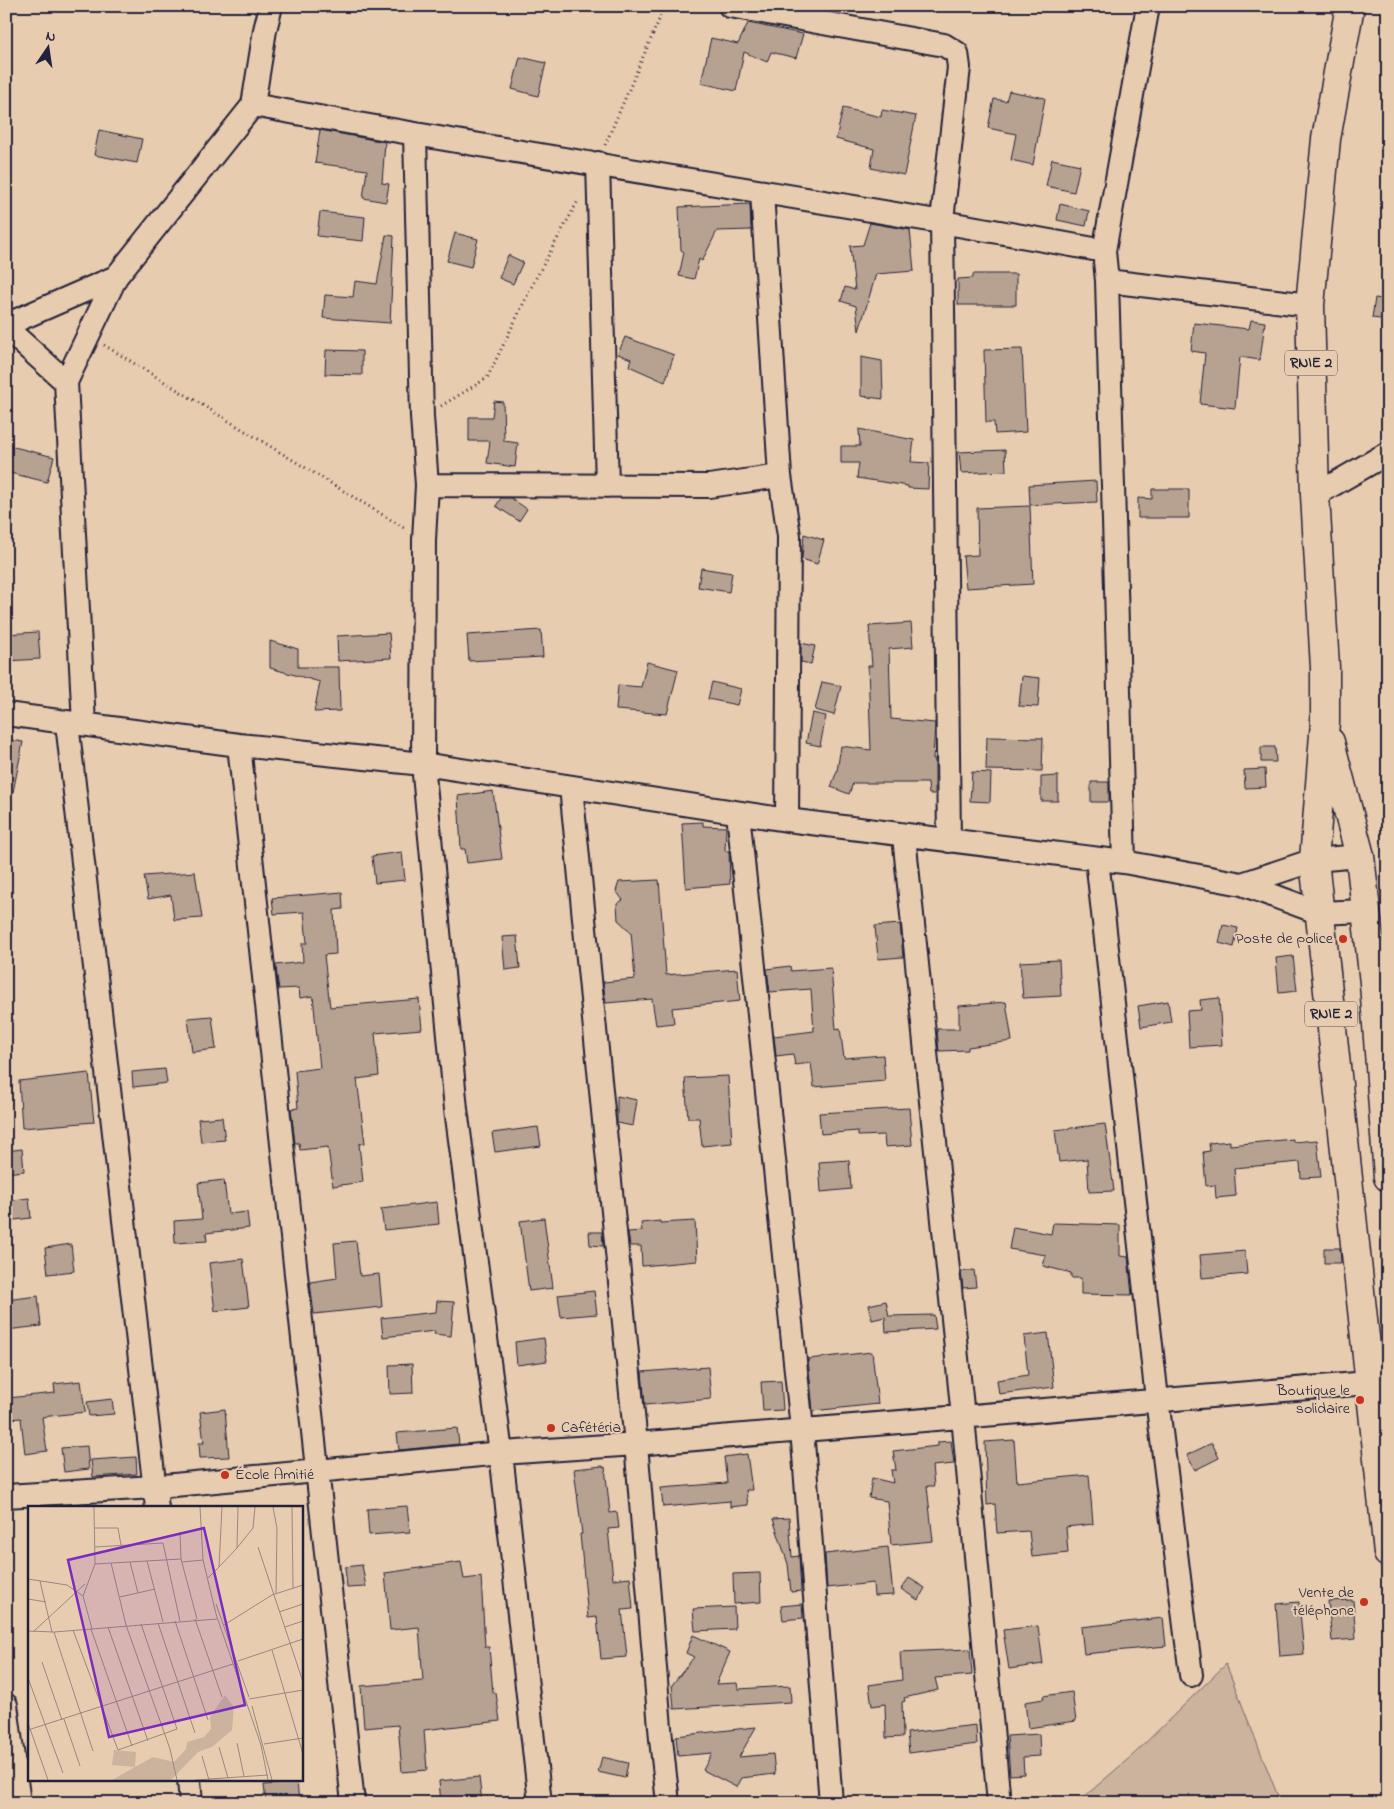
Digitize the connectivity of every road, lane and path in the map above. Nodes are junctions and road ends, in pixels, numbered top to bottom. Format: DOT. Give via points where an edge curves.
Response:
graph roads {
  1 [pos="271,6"];
  2 [pos="665,6"];
  3 [pos="730,6"];
  4 [pos="1148,6"];
  5 [pos="1350,6"];
  6 [pos="254,105"];
  7 [pos="416,135"];
  8 [pos="598,163"];
  9 [pos="762,192"];
  10 [pos="580,196"];
  11 [pos="942,220"];
  12 [pos="1104,251"];
  13 [pos="116,278"];
  14 [pos="1107,281"];
  15 [pos="1310,305"];
  16 [pos="6,327"];
  17 [pos="89,335"];
  18 [pos="66,382"];
  19 [pos="422,417"];
  20 [pos="1388,453"];
  21 [pos="780,476"];
  22 [pos="427,485"];
  23 [pos="607,486"];
  24 [pos="1315,495"];
  25 [pos="424,540"];
  26 [pos="6,714"];
  27 [pos="1325,722"];
  28 [pos="76,723"];
  29 [pos="239,745"];
  30 [pos="423,764"];
  31 [pos="571,787"];
  32 [pos="738,813"];
  33 [pos="787,820"];
  34 [pos="904,836"];
  35 [pos="949,841"];
  36 [pos="1360,856"];
  37 [pos="1097,858"];
  38 [pos="1314,860"];
  39 [pos="1124,862"];
  40 [pos="1242,884"];
  41 [pos="1364,911"];
  42 [pos="1320,913"];
  43 [pos="1381,980"];
  44 [pos="1388,1177"];
  45 [pos="1368,1383"];
  46 [pos="1156,1399"];
  47 [pos="963,1417"];
  48 [pos="802,1429"];
  49 [pos="636,1444"];
  50 [pos="501,1453"];
  51 [pos="318,1472"];
  52 [pos="6,1496"];
  53 [pos="156,1497"];
  54 [pos="1388,1553"];
  55 [pos="1191,1675"];
  56 [pos="6,1704"];
  57 [pos="189,1782"];
  58 [pos="19,1803"];
  59 [pos="192,1803"];
  60 [pos="353,1803"];
  61 [pos="540,1803"];
  62 [pos="668,1803"];
  63 [pos="831,1803"];
  64 [pos="998,1803"];
  1 -- 6 [label="street"];
  2 -- 8 [label="path"];
  3 -- 11 [label="street" via="944,45 958,52"];
  4 -- 12 [label="street"];
  5 -- 15 [label="main road, RNIE 2" via="1326,140"];
  6 -- 7 [label="street"];
  6 -- 13 [label="street"];
  7 -- 8 [label="street"];
  7 -- 19 [label="street"];
  8 -- 9 [label="street"];
  8 -- 23 [label="street"];
  9 -- 11 [label="street"];
  9 -- 21 [label="street"];
  10 -- 19 [label="path" via="487,378"];
  11 -- 12 [label="street"];
  11 -- 35 [label="street"];
  12 -- 14 [label="street"];
  13 -- 16 [label="street"];
  13 -- 17 [label="street"];
  14 -- 15 [label="street"];
  14 -- 39 [label="street"];
  15 -- 24 [label="main road, RNIE 2"];
  16 -- 18 [label="street"];
  17 -- 18 [label="street"];
  17 -- 25 [label="path"];
  18 -- 28 [label="street"];
  19 -- 22 [label="street"];
  20 -- 24 [label="street"];
  21 -- 23 [label="street" via="709,486"];
  21 -- 33 [label="street" via="789,536"];
  22 -- 23 [label="street"];
  22 -- 25 [label="street"];
  24 -- 27 [label="main road, RNIE 2" via="1324,629"];
  25 -- 30 [label="street"];
  26 -- 28 [label="street"];
  27 -- 36 [label="main road, RNIE 2"];
  27 -- 38 [label="main road, RNIE 2"];
  28 -- 29 [label="street"];
  28 -- 53 [label="street"];
  29 -- 30 [label="street"];
  29 -- 51 [label="street"];
  30 -- 31 [label="street"];
  30 -- 50 [label="street" via="456,1109"];
  31 -- 32 [label="street"];
  31 -- 49 [label="street"];
  32 -- 33 [label="street"];
  32 -- 48 [label="street"];
  33 -- 34 [label="street"];
  34 -- 35 [label="street"];
  34 -- 47 [label="street"];
  35 -- 37 [label="street"];
  36 -- 38 [label="street"];
  36 -- 41 [label="main road, RNIE 2"];
  37 -- 39 [label="street"];
  37 -- 46 [label="street"];
  38 -- 40 [label="street"];
  38 -- 42 [label="main road, RNIE 2"];
  39 -- 40 [label="street"];
  40 -- 42 [label="street"];
  41 -- 42 [label="street"];
  41 -- 43 [label="main road, RNIE 2"];
  42 -- 45 [label="main road, RNIE 2"];
  43 -- 44 [label="main road, RNIE 2"];
  45 -- 46 [label="street"];
  45 -- 54 [label="main road, RNIE 2"];
  46 -- 47 [label="street"];
  46 -- 55 [label="street"];
  47 -- 48 [label="street"];
  47 -- 64 [label="street"];
  48 -- 49 [label="street"];
  48 -- 63 [label="street"];
  49 -- 50 [label="street"];
  49 -- 62 [label="street"];
  50 -- 51 [label="street"];
  50 -- 61 [label="street"];
  51 -- 53 [label="street"];
  51 -- 60 [label="street"];
  52 -- 53 [label="street"];
  56 -- 58 [label="street"];
  57 -- 59 [label="street"];
}
